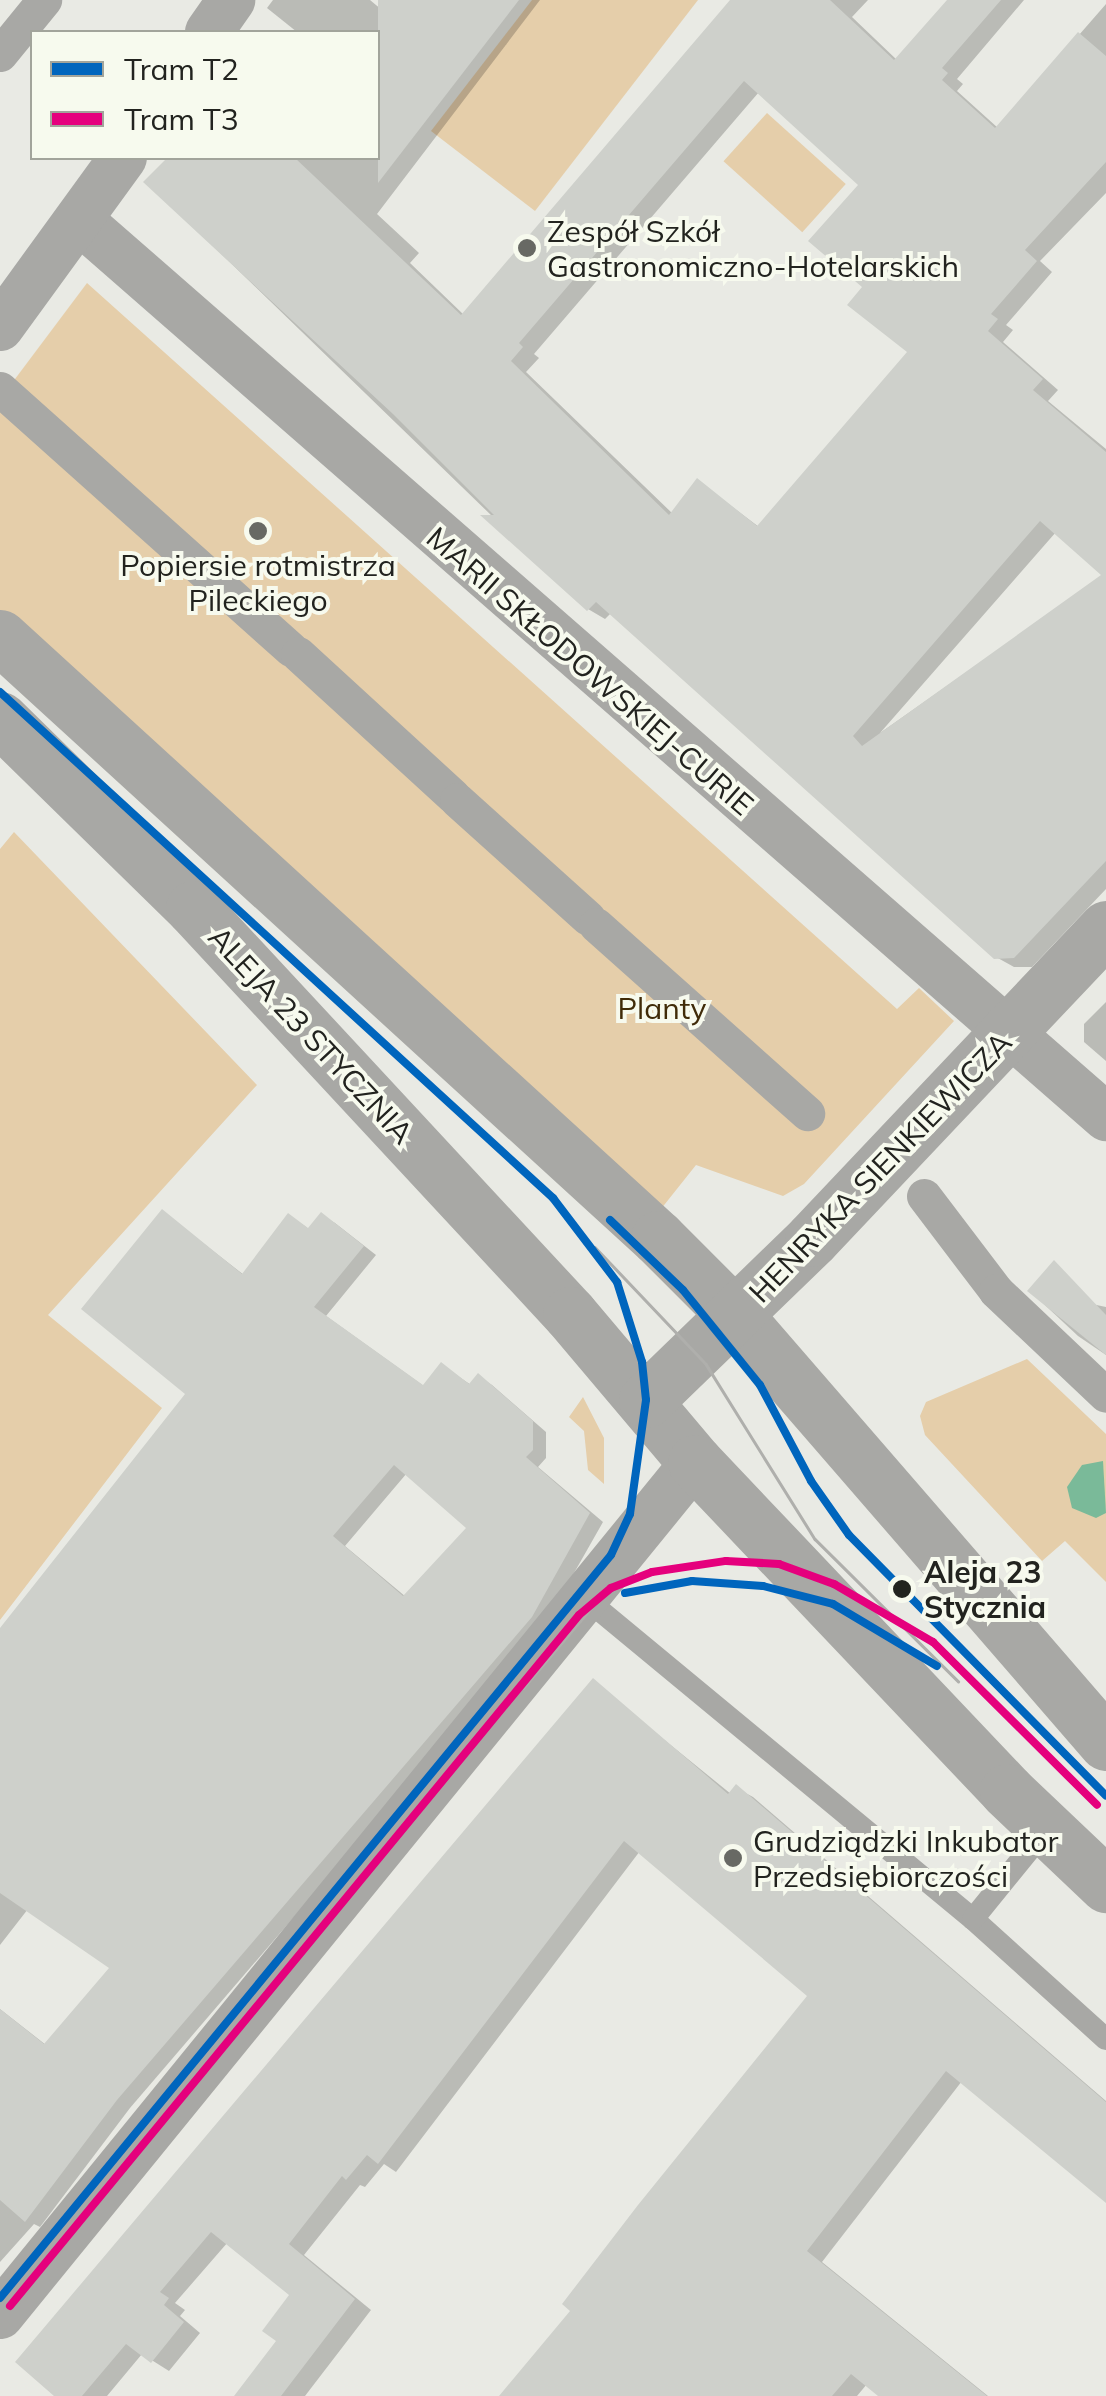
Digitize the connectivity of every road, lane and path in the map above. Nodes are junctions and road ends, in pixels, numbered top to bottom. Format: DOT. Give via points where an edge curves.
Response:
graph roads {
  1 [pos="44,0"];
  2 [pos="231,0"];
  3 [pos="210,30"];
  4 [pos="0,54"];
  5 [pos="122,160"];
  6 [pos="79,220"];
  7 [pos="0,328"];
  8 [pos="0,389"];
  9 [pos="0,637"];
  10 [pos="0,718"];
  11 [pos="1106,928"];
  12 [pos="1009,1034"];
  13 [pos="807,1113"];
  14 [pos="1106,1118"];
  15 [pos="924,1196"];
  16 [pos="736,1316"];
  17 [pos="1106,1395"];
  18 [pos="646,1400"];
  19 [pos="695,1462"];
  20 [pos="586,1600"];
  21 [pos="1106,1743"];
  22 [pos="1047,1828"];
  23 [pos="1106,1884"];
  24 [pos="973,1919"];
  25 [pos="1106,2039"];
  26 [pos="0,2315"];
  1 -- 4 [label="street"];
  2 -- 3 [label="street"];
  5 -- 6 [label="street"];
  6 -- 7 [label="street"];
  6 -- 12 [label="street, MARII SKŁODOWSKIEJ-CURIE"];
  8 -- 13 [label="street"];
  9 -- 16 [label="street"];
  10 -- 18 [label="street, ALEJA 23 STYCZNIA" via="193,908"];
  11 -- 12 [label="street, HENRYKA SIENKIEWICZA"];
  12 -- 14 [label="street, MARII SKŁODOWSKIEJ-CURIE"];
  12 -- 16 [label="street, HENRYKA SIENKIEWICZA"];
  15 -- 17 [label="street" via="996,1291"];
  16 -- 18 [label="street, HENRYKA SIENKIEWICZA"];
  16 -- 21 [label="street"];
  18 -- 19 [label="street, ALEJA 23 STYCZNIA"];
  19 -- 20 [label="street"];
  19 -- 22 [label="street, ALEJA 23 STYCZNIA"];
  20 -- 24 [label="lane"];
  20 -- 26 [label="street"];
  22 -- 23 [label="street, ALEJA 23 STYCZNIA"];
  22 -- 24 [label="lane"];
  24 -- 25 [label="lane"];
}
